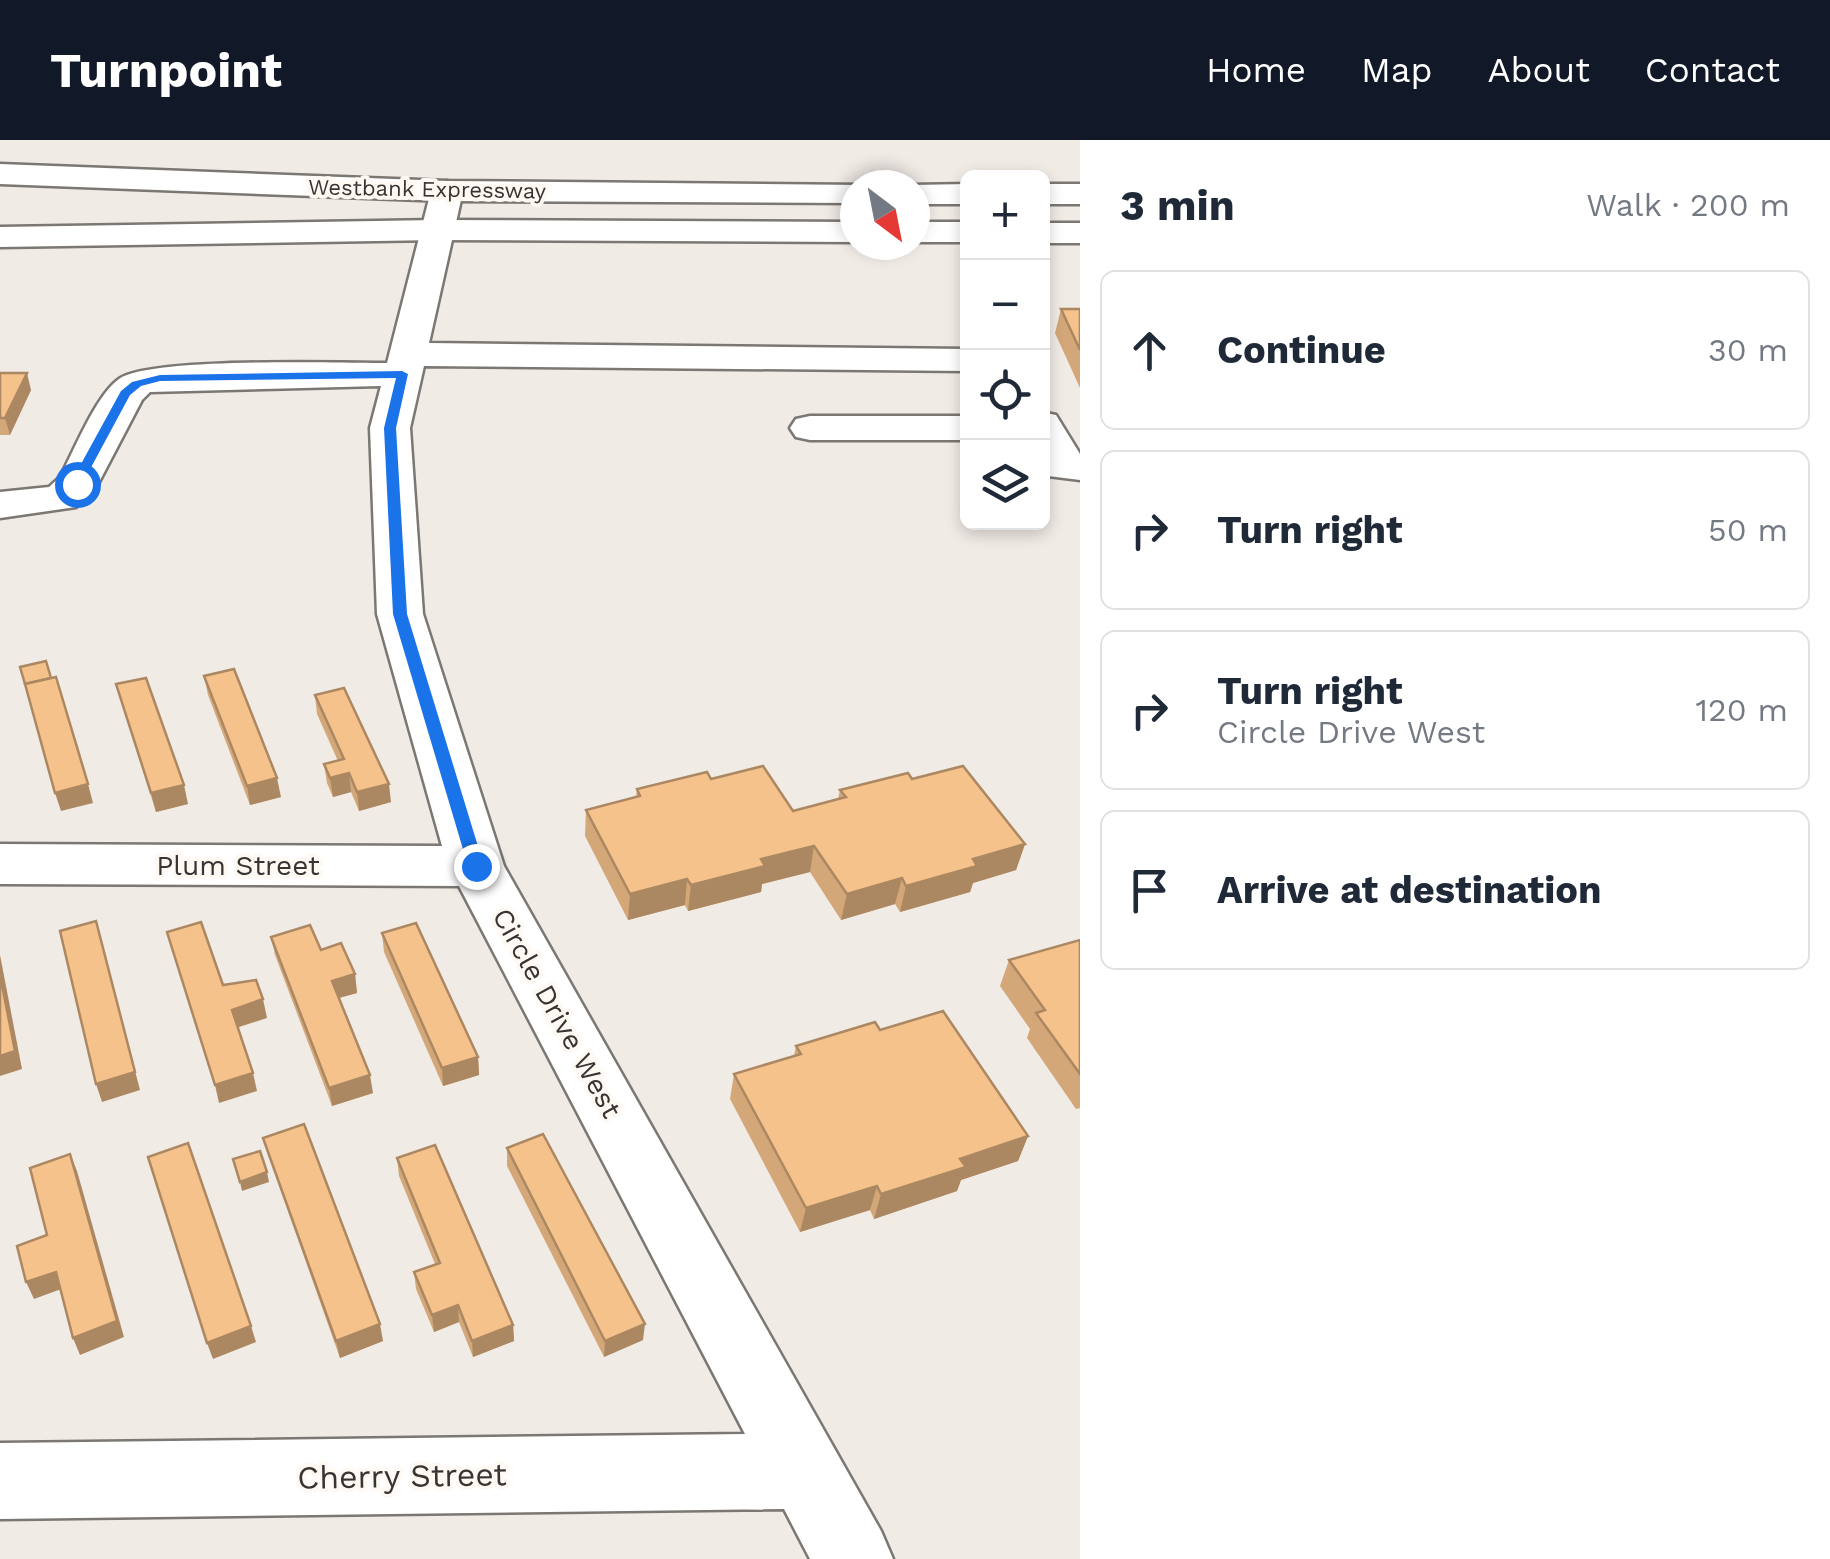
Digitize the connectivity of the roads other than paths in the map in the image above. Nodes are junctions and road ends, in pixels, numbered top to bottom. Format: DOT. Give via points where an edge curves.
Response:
graph roads {
  1 [pos="0,174"];
  2 [pos="840,194"];
  3 [pos="930,194"];
  4 [pos="960,194"];
  5 [pos="1050,194"];
  6 [pos="1080,194"];
  7 [pos="442,210"];
  8 [pos="840,231"];
  9 [pos="930,232"];
  10 [pos="960,232"];
  11 [pos="1050,233"];
  12 [pos="1080,233"];
  13 [pos="0,237"];
  14 [pos="960,360"];
  15 [pos="404,364"];
  16 [pos="810,428"];
  17 [pos="960,428"];
  18 [pos="1050,439"];
  19 [pos="1074,480"];
  20 [pos="0,505"];
  21 [pos="0,864"];
  22 [pos="476,866"];
  23 [pos="804,1471"];
  24 [pos="0,1481"];
  25 [pos="853,1559"];
  1 -- 7 [label="main road, Westbank Expressway"];
  2 -- 7 [label="main road, Westbank Expressway"];
  3 -- 4 [label="main road"];
  5 -- 6 [label="main road"];
  7 -- 8 [label="main road, Westbank Expressway"];
  7 -- 13 [label="main road, Westbank Expressway"];
  7 -- 15 [label="main road, Circle Drive West"];
  9 -- 10 [label="main road"];
  11 -- 12 [label="main road"];
  14 -- 15 [label="main road"];
  15 -- 20 [label="main road" via="136,384 77,484 61,498"];
  15 -- 22 [label="main road, Circle Drive West" via="390,428 400,614"];
  16 -- 17 [label="main road"];
  18 -- 19 [label="main road"];
  21 -- 22 [label="main road, Plum Street"];
  22 -- 23 [label="main road, Circle Drive West"];
  23 -- 24 [label="main road, Cherry Street"];
  23 -- 25 [label="main road, Circle Drive West"];
}
